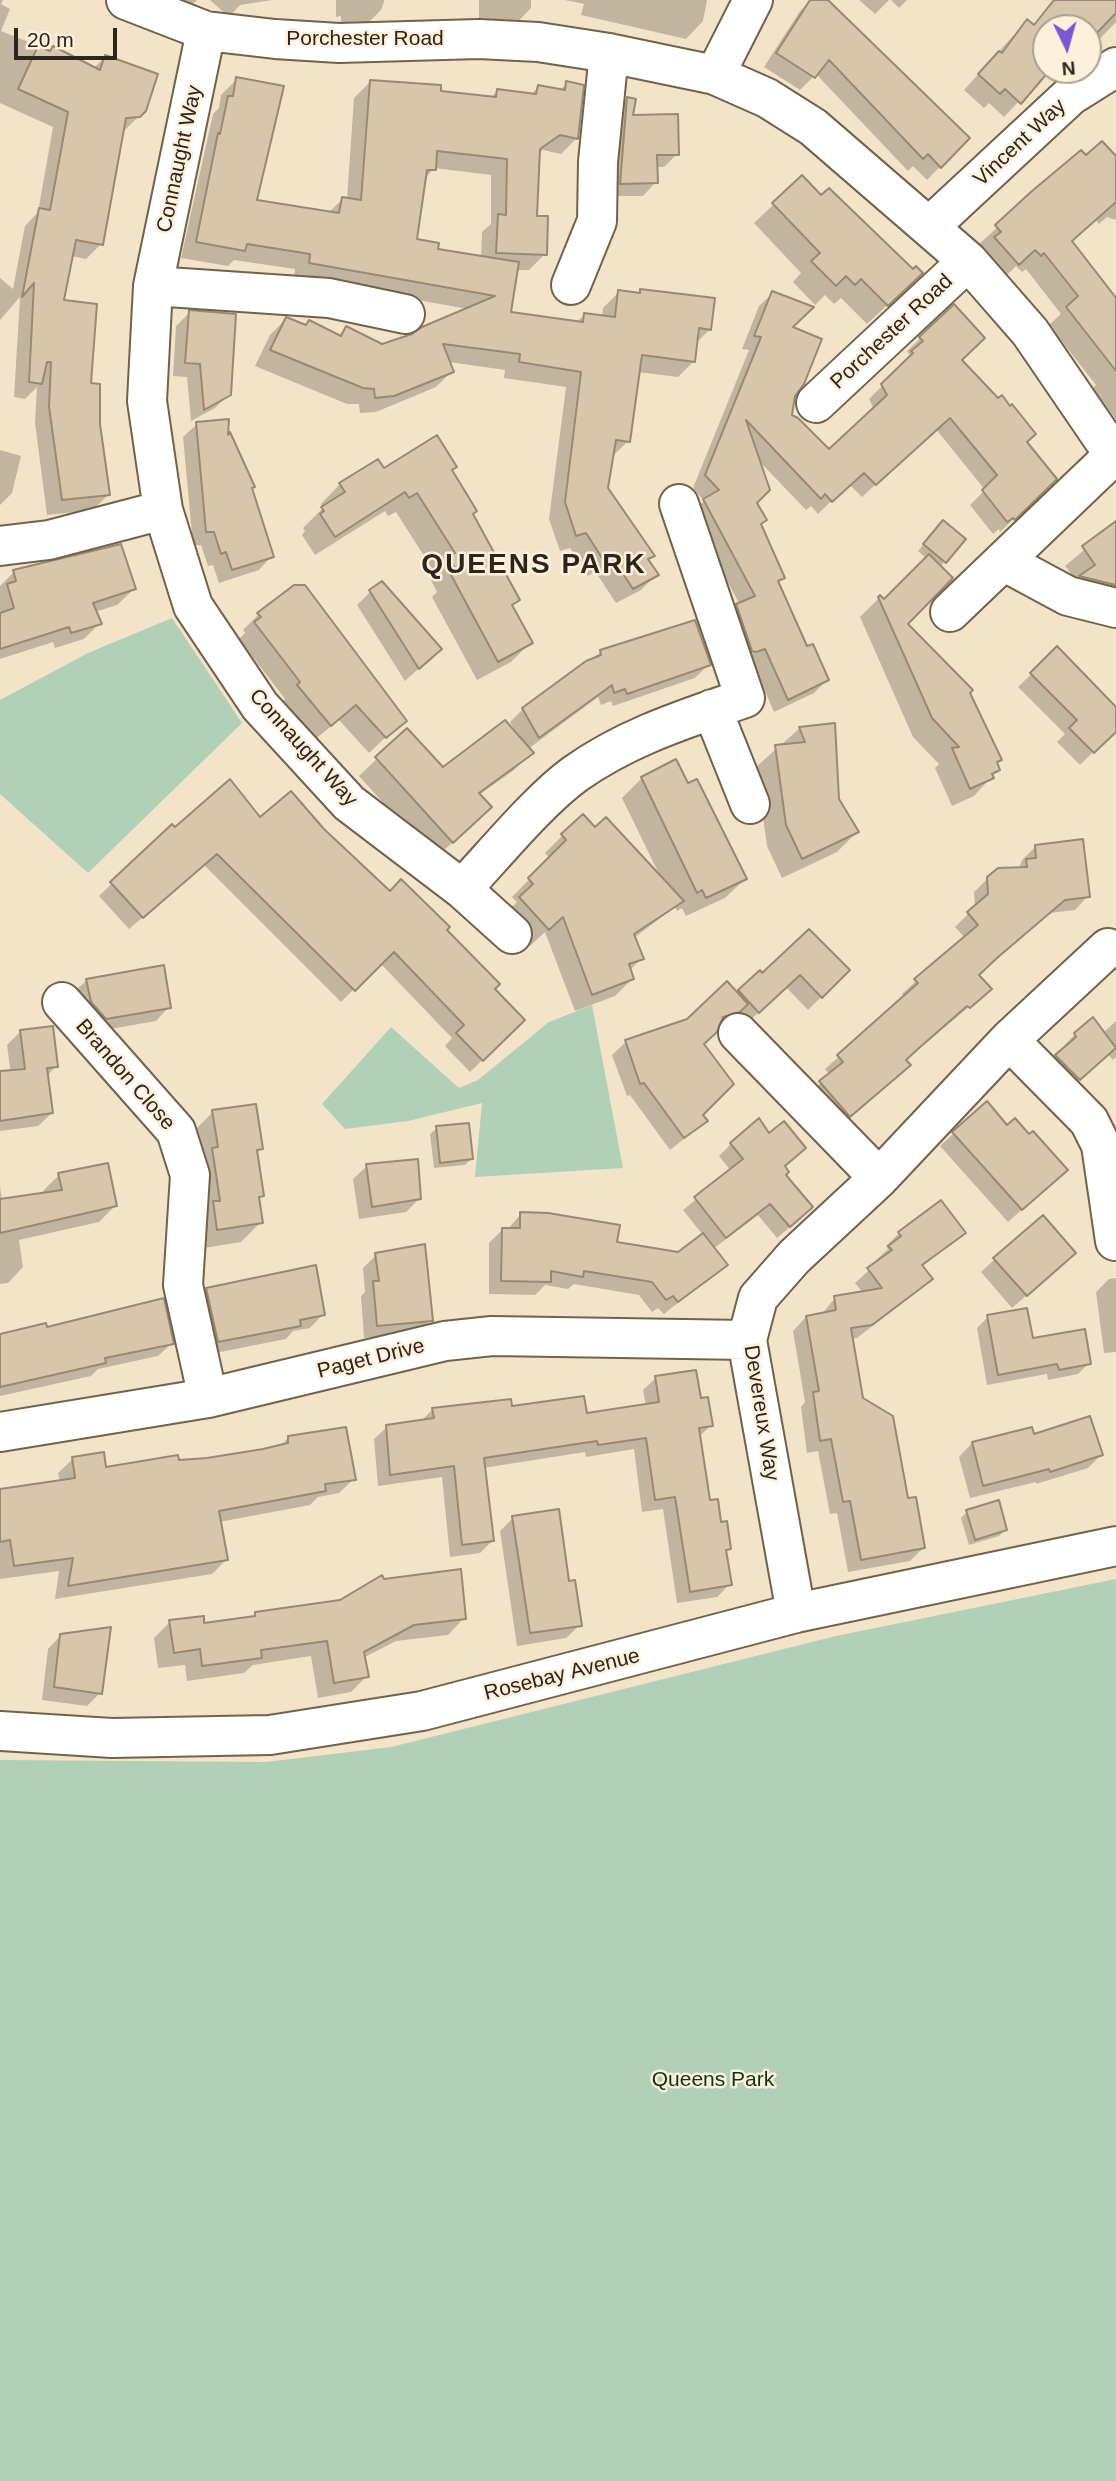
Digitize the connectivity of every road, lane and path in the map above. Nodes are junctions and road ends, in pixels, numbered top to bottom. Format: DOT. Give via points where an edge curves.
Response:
graph roads {
  1 [pos="126,0"];
  2 [pos="753,0"];
  3 [pos="206,31"];
  4 [pos="609,52"];
  5 [pos="1116,66"];
  6 [pos="715,75"];
  7 [pos="930,226"];
  8 [pos="968,261"];
  9 [pos="571,285"];
  10 [pos="153,286"];
  11 [pos="405,314"];
  12 [pos="816,403"];
  13 [pos="679,504"];
  14 [pos="163,510"];
  15 [pos="0,546"];
  16 [pos="1003,561"];
  17 [pos="1116,608"];
  18 [pos="950,612"];
  19 [pos="712,709"];
  20 [pos="750,804"];
  21 [pos="462,888"];
  22 [pos="512,934"];
  23 [pos="1108,948"];
  24 [pos="62,1003"];
  25 [pos="738,1033"];
  26 [pos="1009,1040"];
  27 [pos="879,1178"];
  28 [pos="1115,1241"];
  29 [pos="747,1340"];
  30 [pos="208,1398"];
  31 [pos="0,1432"];
  32 [pos="1116,1546"];
  33 [pos="796,1613"];
  34 [pos="0,1731"];
  1 -- 3 [label="street, Porchester Road"];
  2 -- 6 [label="street"];
  3 -- 4 [label="street, Porchester Road" via="339,43 479,38"];
  3 -- 10 [label="street, Connaught Way"];
  4 -- 6 [label="street, Porchester Road"];
  4 -- 9 [label="street" via="597,221"];
  5 -- 7 [label="street, Vincent Way" via="1070,96"];
  6 -- 7 [label="street, Porchester Road" via="814,127"];
  7 -- 8 [label="street, Porchester Road"];
  8 -- 12 [label="street, Porchester Road"];
  8 -- 16 [label="street, Porchester Road" via="1030,332 1114,454"];
  10 -- 11 [label="street" via="329,298"];
  10 -- 14 [label="street, Connaught Way" via="147,401"];
  13 -- 19 [label="street" via="745,698"];
  14 -- 15 [label="street" via="49,540"];
  14 -- 21 [label="street, Connaught Way" via="193,606 260,706 349,803"];
  16 -- 17 [label="street" via="1068,596"];
  16 -- 18 [label="street, Porchester Road"];
  19 -- 20 [label="street"];
  19 -- 21 [label="street" via="615,748 573,776"];
  21 -- 22 [label="street, Connaught Way"];
  23 -- 26 [label="street, Devereux Way"];
  24 -- 30 [label="street, Brandon Close" via="176,1131 190,1175 183,1285"];
  25 -- 27 [label="street"];
  26 -- 27 [label="street, Devereux Way"];
  26 -- 28 [label="street" via="1089,1121 1101,1145"];
  27 -- 29 [label="street, Devereux Way" via="794,1257 758,1298"];
  29 -- 30 [label="street, Paget Drive" via="492,1336 445,1341"];
  29 -- 33 [label="street, Devereux Way"];
  30 -- 31 [label="street, Paget Drive"];
  32 -- 33 [label="street, Rosebay Avenue"];
  33 -- 34 [label="street, Rosebay Avenue" via="422,1711 270,1735 112,1738"];
}
